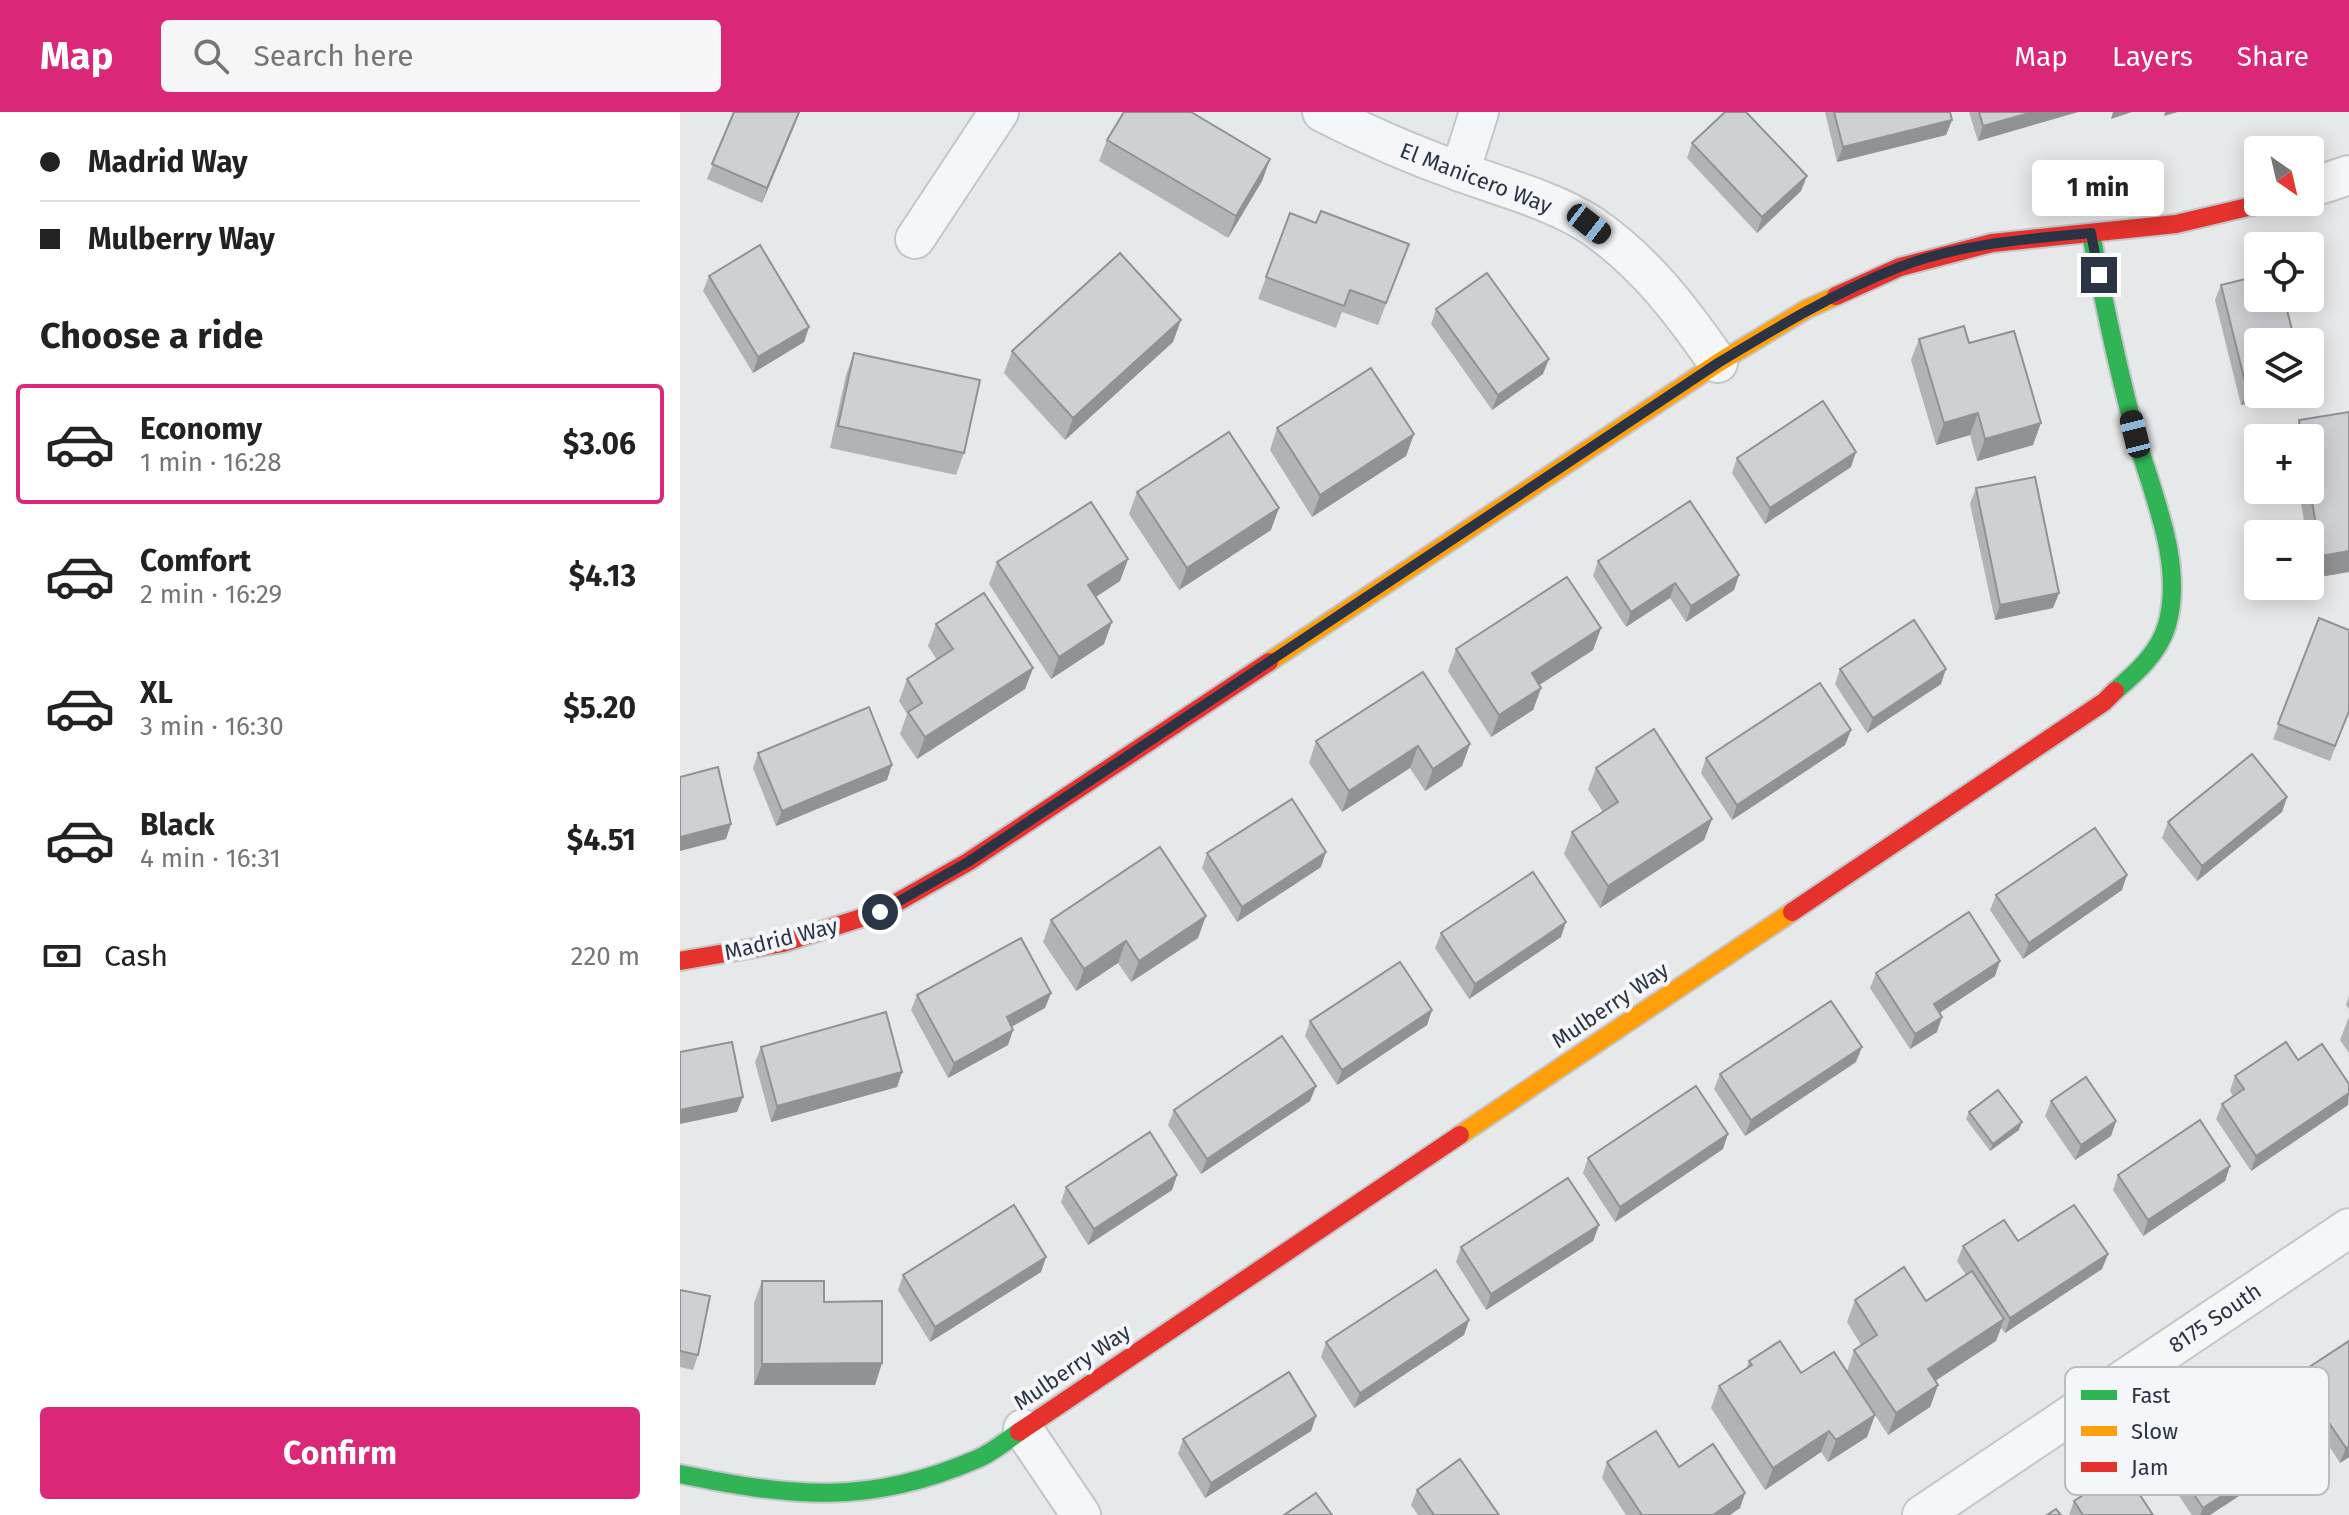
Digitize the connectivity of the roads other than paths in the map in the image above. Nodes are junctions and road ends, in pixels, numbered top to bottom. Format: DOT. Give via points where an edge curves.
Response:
graph roads {
  1 [pos="999,112"];
  2 [pos="1322,112"];
  3 [pos="1479,112"];
  4 [pos="1460,172"];
  5 [pos="2349,175"];
  6 [pos="2324,183"];
  7 [pos="2244,208"];
  8 [pos="2091,233"];
  9 [pos="915,239"];
  10 [pos="1718,363"];
  11 [pos="680,961"];
  12 [pos="2349,1228"];
  13 [pos="2142,1367"];
  14 [pos="2065,1419"];
  15 [pos="1023,1429"];
  16 [pos="680,1474"];
  17 [pos="1081,1515"];
  18 [pos="1922,1515"];
  1 -- 9 [label="street"];
  2 -- 4 [label="street, El Manicero Way"];
  3 -- 4 [label="street"];
  4 -- 10 [label="street, El Manicero Way" via="1589,224 1637,261 1675,302"];
  5 -- 6 [label="street"];
  7 -- 8 [label="street, Madrid Way" via="2176,224"];
  8 -- 10 [label="street, Madrid Way" via="1992,243 1900,267 1807,309"];
  8 -- 15 [label="street, Mulberry Way" via="2105,316 2171,584 2167,624 2150,659 2104,702"];
  10 -- 11 [label="street, Madrid Way" via="968,862 880,912 783,943"];
  12 -- 13 [label="street, 8175 South"];
  14 -- 18 [label="street, 8175 South"];
  15 -- 16 [label="street, Mulberry Way" via="980,1458 921,1479 860,1492 797,1494"];
  15 -- 17 [label="street"];
}
